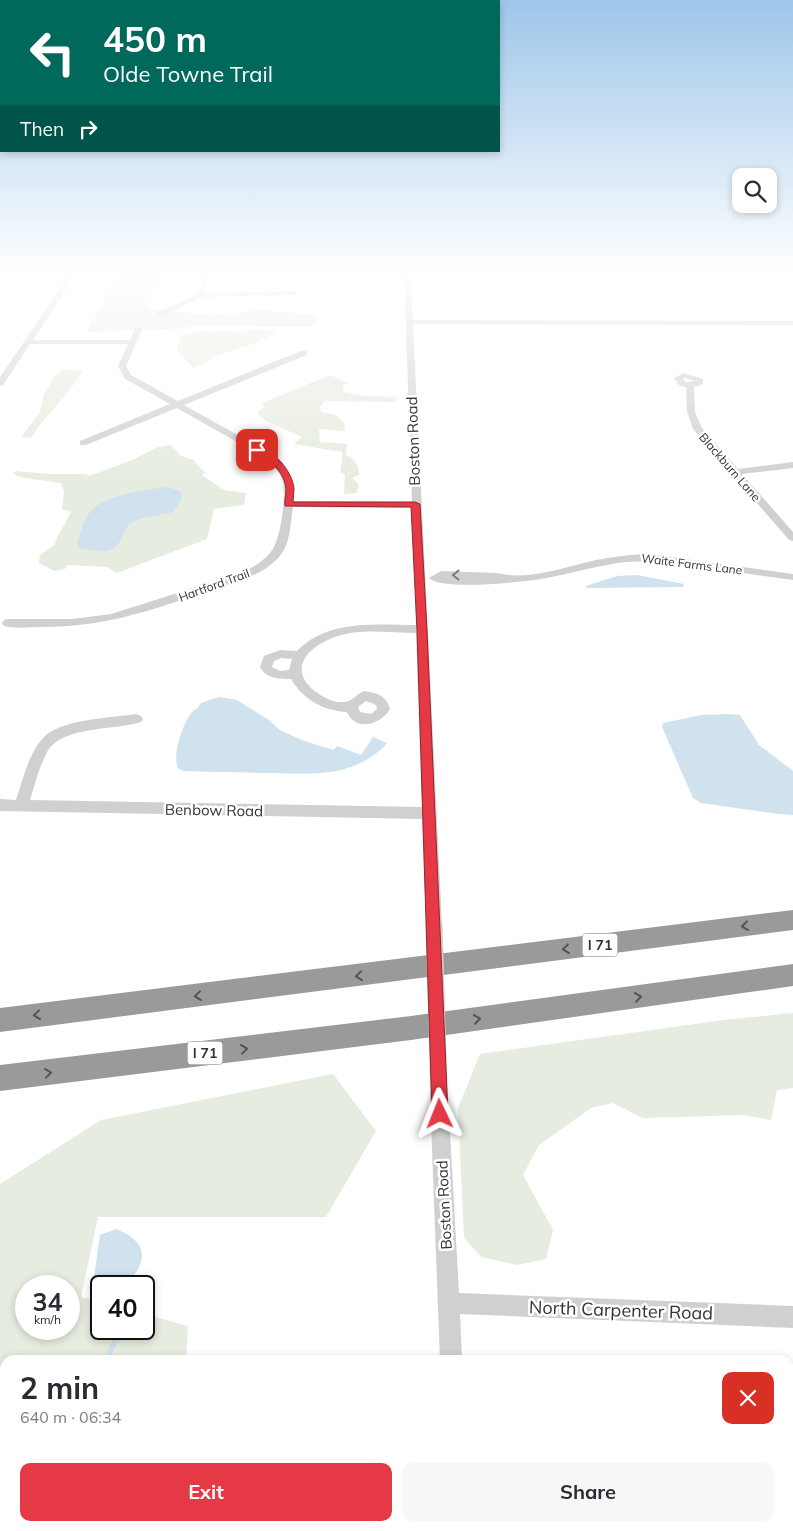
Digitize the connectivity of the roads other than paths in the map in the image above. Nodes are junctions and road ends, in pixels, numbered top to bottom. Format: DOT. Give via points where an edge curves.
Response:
graph roads {
  1 [pos="29,342"];
  2 [pos="132,342"];
  3 [pos="410,342"];
  4 [pos="304,353"];
  5 [pos="0,383"];
  6 [pos="690,385"];
  7 [pos="177,405"];
  8 [pos="83,443"];
  9 [pos="793,465"];
  10 [pos="735,472"];
  11 [pos="288,504"];
  12 [pos="415,504"];
  13 [pos="793,538"];
  14 [pos="793,577"];
  15 [pos="419,578"];
  16 [pos="8,623"];
  17 [pos="422,626"];
  18 [pos="299,655"];
  19 [pos="294,674"];
  20 [pos="352,707"];
  21 [pos="136,719"];
  22 [pos="0,805"];
  23 [pos="21,805"];
  24 [pos="428,813"];
  25 [pos="793,920"];
  26 [pos="434,924"];
  27 [pos="793,975"];
  28 [pos="0,1020"];
  29 [pos="0,1078"];
  30 [pos="448,1303"];
  31 [pos="792,1321"];
  32 [pos="451,1355"];
  1 -- 5 [label="street"];
  2 -- 7 [label="street, Hartford Trail" via="122,366 128,377"];
  3 -- 12 [label="street, Boston Road"];
  4 -- 7 [label="street"];
  6 -- 10 [label="street, Blackburn Lane" via="695,424"];
  7 -- 8 [label="street"];
  7 -- 11 [label="street, Hartford Trail" via="272,458 288,480"];
  9 -- 10 [label="street"];
  10 -- 13 [label="street, Blackburn Lane"];
  11 -- 12 [label="street"];
  11 -- 16 [label="street, Hartford Trail" via="281,545 275,556 242,576 111,618 62,623"];
  12 -- 15 [label="street, Boston Road"];
  14 -- 15 [label="street, Waite Farms Lane" via="636,557 607,560 536,577 504,579 441,574 436,578"];
  15 -- 17 [label="street, Boston Road"];
  17 -- 18 [label="street" via="349,630 328,636"];
  17 -- 24 [label="street, Boston Road"];
  18 -- 19 [label="street"];
  18 -- 19 [label="street" via="275,655 266,663 274,674"];
  19 -- 20 [label="street" via="308,692 322,701 332,706"];
  21 -- 23 [label="street" via="72,730 54,737 44,748"];
  22 -- 23 [label="street, Benbow Road"];
  23 -- 24 [label="street, Benbow Road"];
  24 -- 26 [label="street, Boston Road"];
  25 -- 28 [label="highway, I 71, one-way"];
  26 -- 30 [label="street, Boston Road, bridge"];
  29 -- 27 [label="highway, I 71, one-way" via="411,1028"];
  30 -- 31 [label="street, North Carpenter Road"];
  30 -- 32 [label="street, Boston Road"];
}
